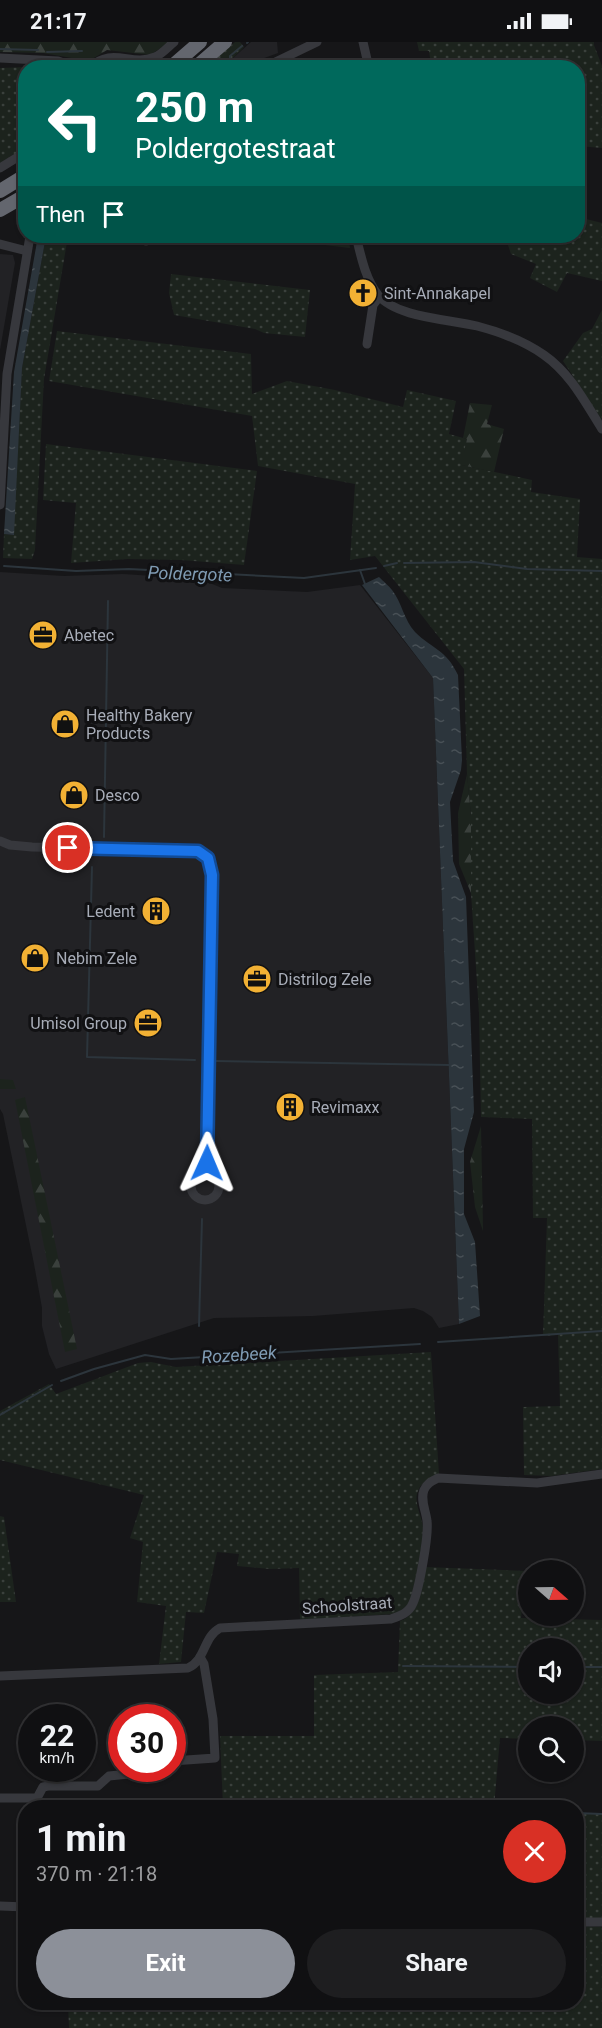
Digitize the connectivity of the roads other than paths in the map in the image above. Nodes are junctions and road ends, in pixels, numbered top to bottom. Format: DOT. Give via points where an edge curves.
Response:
graph roads {
  1 [pos="174,42"];
  2 [pos="200,42"];
  3 [pos="225,42"];
  4 [pos="317,42"];
  5 [pos="363,42"];
  6 [pos="0,58"];
  7 [pos="39,60"];
  8 [pos="101,60"];
  9 [pos="142,60"];
  10 [pos="142,60"];
  11 [pos="179,60"];
  12 [pos="204,60"];
  13 [pos="280,60"];
  14 [pos="367,60"];
  15 [pos="18,157"];
  16 [pos="0,168"];
  17 [pos="18,180"];
  18 [pos="0,191"];
  19 [pos="18,200"];
  20 [pos="0,210"];
  21 [pos="28,243"];
  22 [pos="358,243"];
  23 [pos="0,244"];
  24 [pos="27,250"];
  25 [pos="379,297"];
  26 [pos="367,344"];
  27 [pos="602,429"];
  28 [pos="0,505"];
  29 [pos="0,841"];
  30 [pos="206,1172"];
  31 [pos="602,1474"];
  32 [pos="200,1657"];
  33 [pos="0,1676"];
  34 [pos="186,1760"];
  35 [pos="108,1777"];
  36 [pos="0,1798"];
  37 [pos="0,1906"];
  38 [pos="18,1907"];
  39 [pos="584,1922"];
  40 [pos="602,1922"];
  1 -- 10 [label="street" via="156,56"];
  2 -- 11 [label="highway"];
  3 -- 12 [label="highway"];
  4 -- 13 [label="street"];
  5 -- 14 [label="street"];
  6 -- 7 [label="street"];
  8 -- 9 [label="street"];
  15 -- 16 [label="street"];
  17 -- 18 [label="highway"];
  19 -- 20 [label="highway"];
  21 -- 24 [label="street"];
  22 -- 25 [label="street"];
  23 -- 24 [label="street"];
  24 -- 28 [label="street" via="7,374"];
  25 -- 26 [label="street" via="373,305"];
  25 -- 27 [label="street" via="416,315 479,327 533,348 564,372"];
  29 -- 30 [label="street" via="32,847 198,851 208,858 212,875"];
  31 -- 32 [label="street, Schoolstraat" via="537,1483 438,1478 423,1491 427,1541 413,1604 404,1615 391,1619 220,1628 213,1632"];
  32 -- 33 [label="street" via="188,1668"];
  32 -- 34 [label="street" via="213,1719 215,1758"];
  35 -- 36 [label="street" via="98,1786 43,1787 37,1798"];
  37 -- 38 [label="street"];
  39 -- 40 [label="street"];
}
